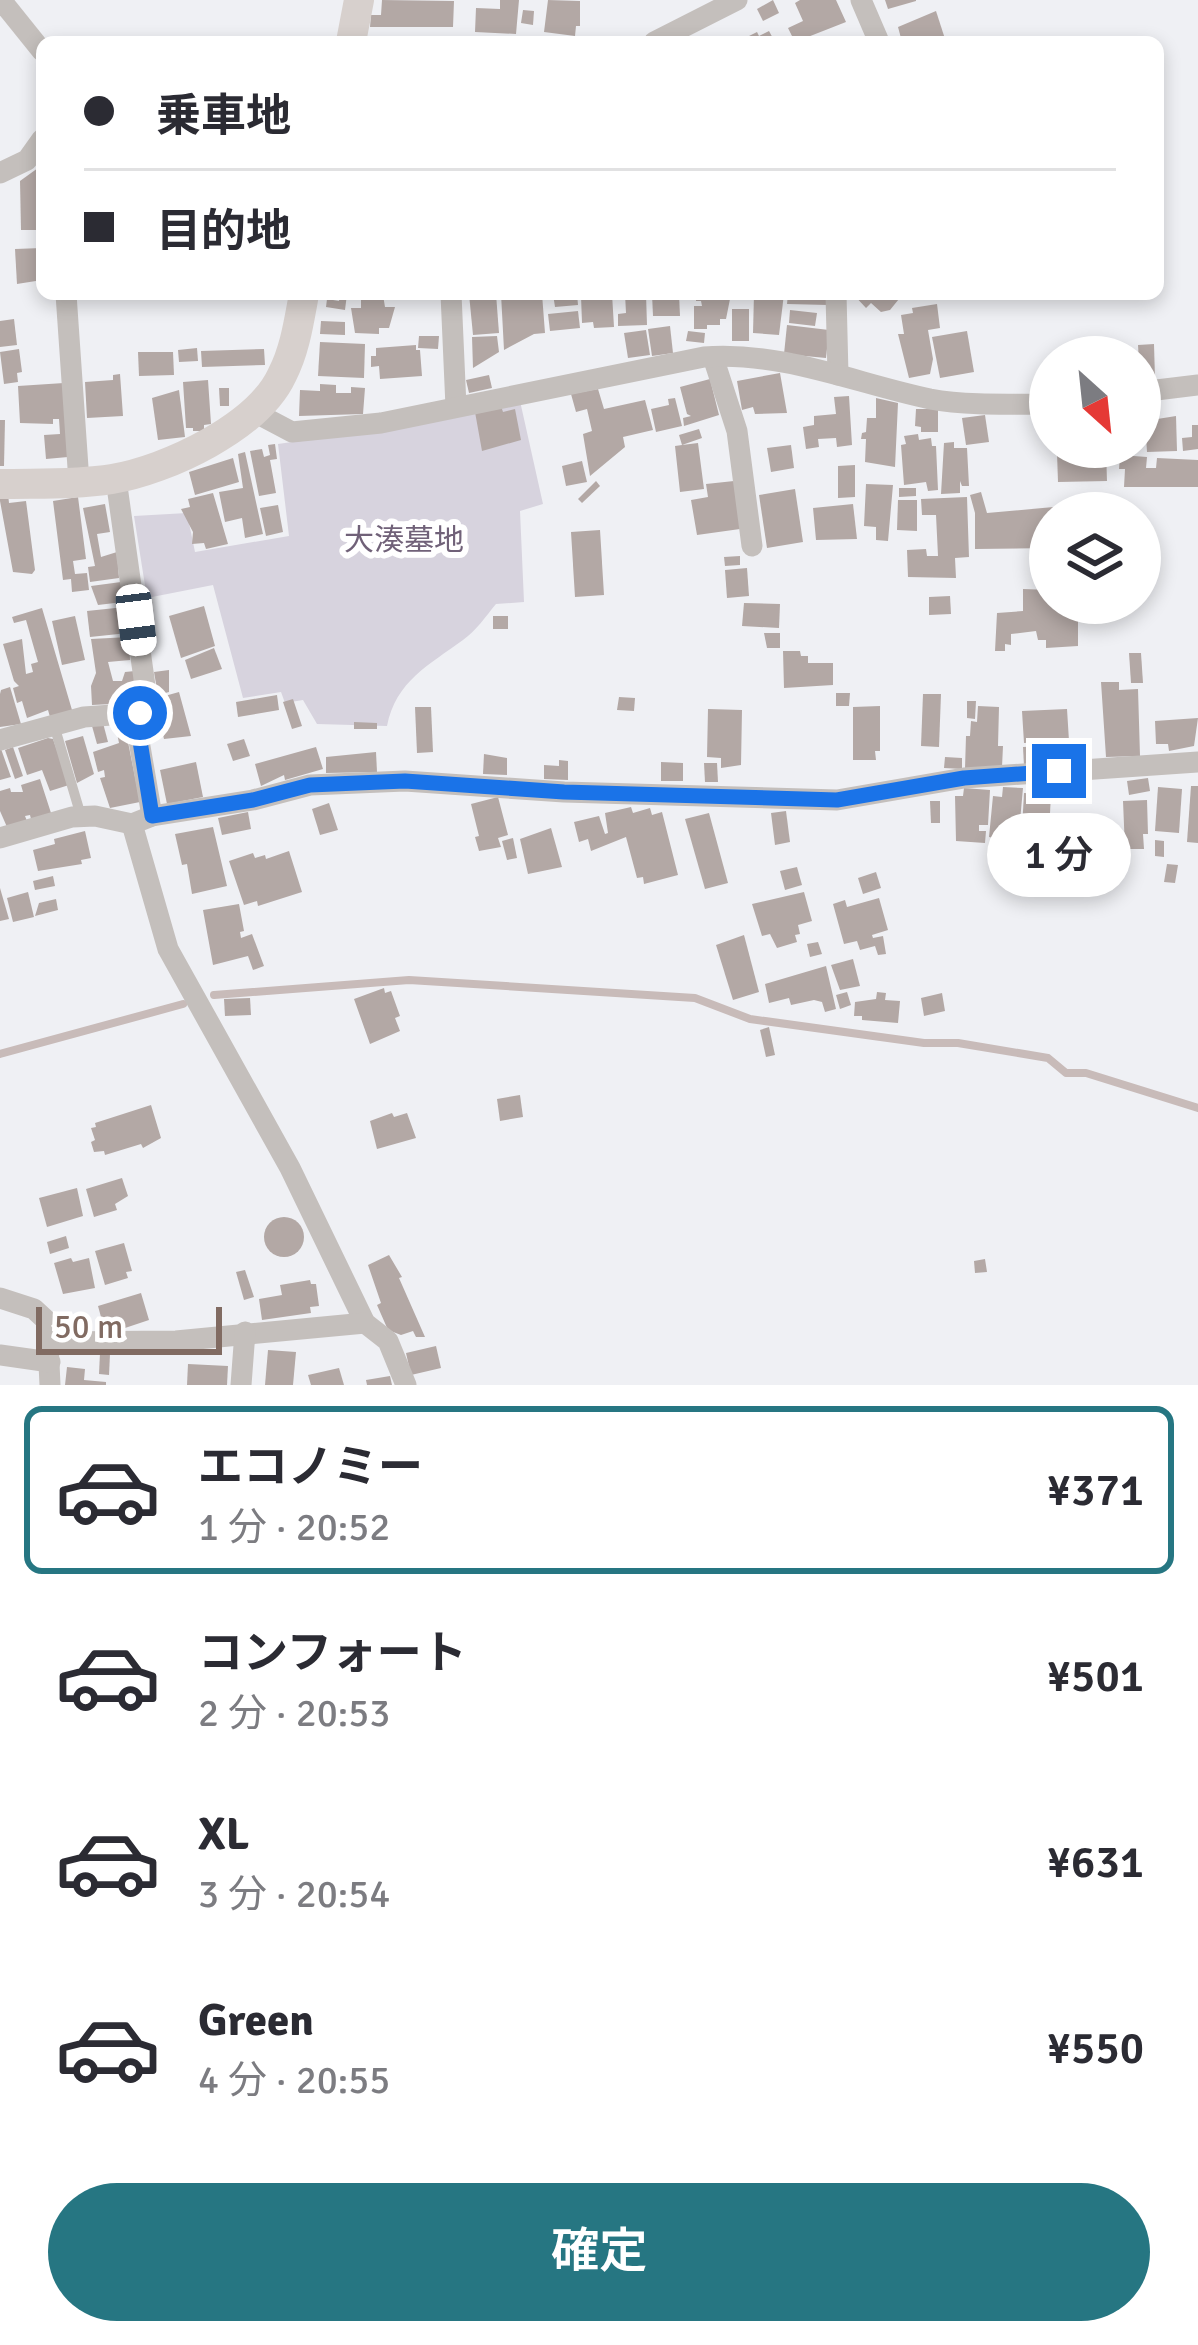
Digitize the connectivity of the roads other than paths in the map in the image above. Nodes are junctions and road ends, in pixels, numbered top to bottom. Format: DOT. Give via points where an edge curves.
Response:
graph roads {
  1 [pos="1,0"];
  2 [pos="359,0"];
  3 [pos="737,0"];
  4 [pos="861,0"];
  5 [pos="352,36"];
  6 [pos="666,36"];
  7 [pos="876,36"];
  8 [pos="36,44"];
  9 [pos="36,147"];
  10 [pos="0,172"];
  11 [pos="66,300"];
  12 [pos="303,300"];
  13 [pos="451,300"];
  14 [pos="836,300"];
  15 [pos="713,357"];
  16 [pos="838,375"];
  17 [pos="1198,385"];
  18 [pos="1161,389"];
  19 [pos="1029,403"];
  20 [pos="456,407"];
  21 [pos="256,412"];
  22 [pos="116,479"];
  23 [pos="79,482"];
  24 [pos="0,484"];
  25 [pos="752,545"];
  26 [pos="140,713"];
  27 [pos="54,724"];
  28 [pos="0,740"];
  29 [pos="1198,762"];
  30 [pos="80,816"];
  31 [pos="142,820"];
  32 [pos="0,838"];
  33 [pos="0,1298"];
  34 [pos="365,1323"];
  35 [pos="245,1333"];
  36 [pos="0,1355"];
  37 [pos="50,1363"];
  38 [pos="241,1385"];
  39 [pos="406,1385"];
  1 -- 8 [label="street"];
  2 -- 5 [label="main road"];
  3 -- 6 [label="street"];
  4 -- 7 [label="street"];
  9 -- 10 [label="street"];
  11 -- 23 [label="street"];
  12 -- 21 [label="main road" via="282,377"];
  13 -- 20 [label="street"];
  14 -- 16 [label="street"];
  15 -- 16 [label="street" via="758,357"];
  15 -- 20 [label="street"];
  15 -- 25 [label="street" via="737,430"];
  16 -- 19 [label="street" via="936,400"];
  17 -- 18 [label="street"];
  20 -- 21 [label="street" via="292,432"];
  21 -- 22 [label="main road" via="202,446"];
  22 -- 23 [label="main road"];
  22 -- 26 [label="street" via="146,693"];
  23 -- 24 [label="main road"];
  26 -- 27 [label="street"];
  26 -- 31 [label="street"];
  27 -- 28 [label="street"];
  27 -- 30 [label="lane"];
  29 -- 31 [label="street" via="964,778 837,800 405,781 310,785"];
  30 -- 31 [label="street"];
  30 -- 32 [label="street"];
  31 -- 34 [label="street" via="168,949"];
  33 -- 37 [label="street" via="47,1321"];
  34 -- 35 [label="street"];
  34 -- 39 [label="street" via="388,1341"];
  35 -- 37 [label="street"];
  35 -- 38 [label="street"];
  36 -- 37 [label="street"];
}
